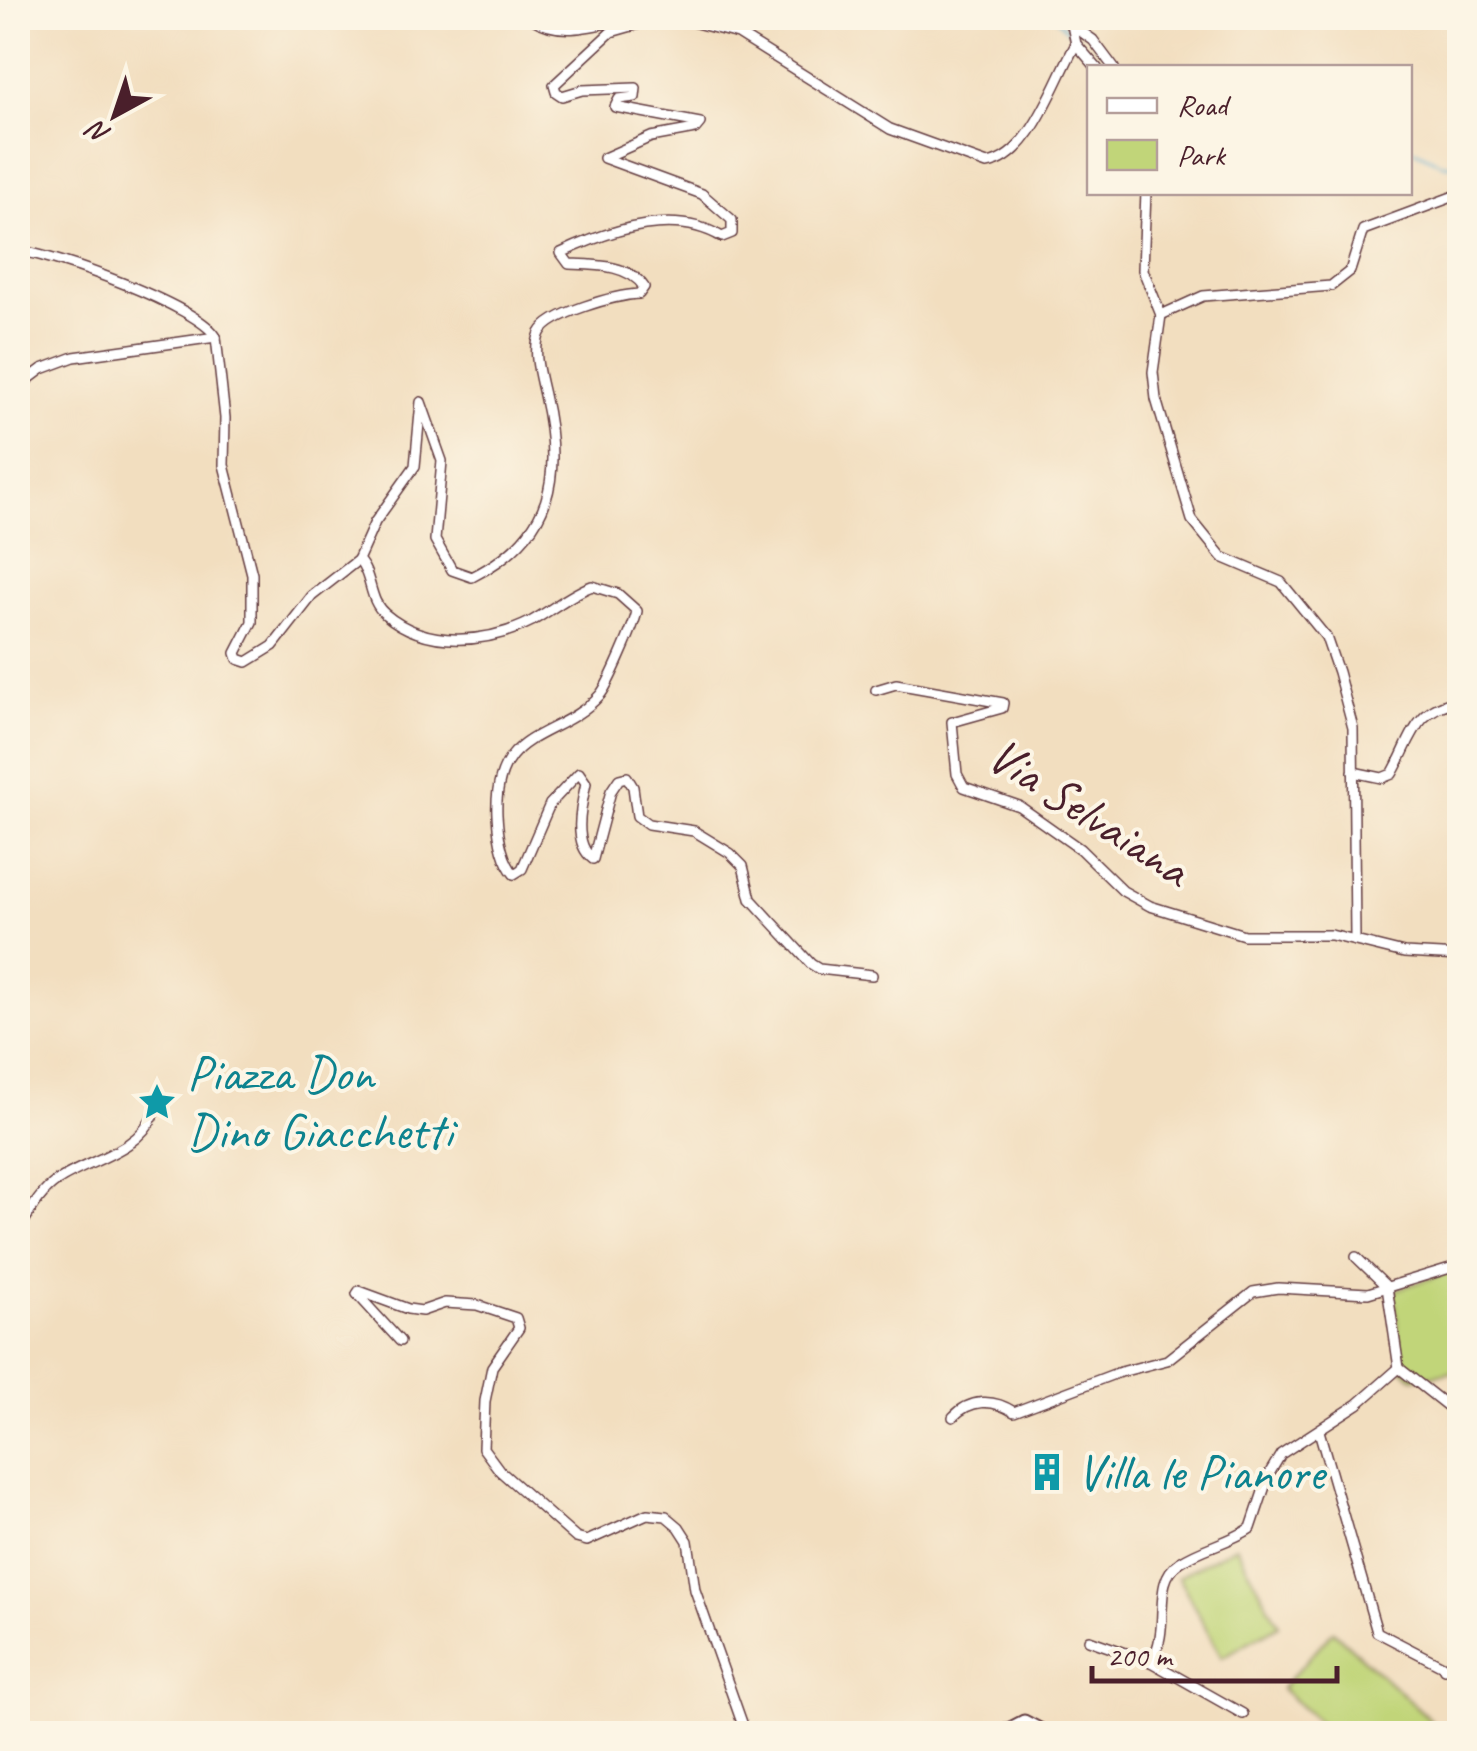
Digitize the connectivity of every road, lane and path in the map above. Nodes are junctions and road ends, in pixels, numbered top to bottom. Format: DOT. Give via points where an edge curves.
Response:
graph roads {
  1 [pos="531,18"];
  2 [pos="634,18"];
  3 [pos="660,18"];
  4 [pos="677,18"];
  5 [pos="1062,18"];
  6 [pos="1073,34"];
  7 [pos="1095,65"];
  8 [pos="1112,65"];
  9 [pos="1460,194"];
  10 [pos="1146,195"];
  11 [pos="18,251"];
  12 [pos="1161,315"];
  13 [pos="216,337"];
  14 [pos="18,387"];
  15 [pos="18,416"];
  16 [pos="18,430"];
  17 [pos="358,560"];
  18 [pos="876,690"];
  19 [pos="1460,702"];
  20 [pos="1353,772"];
  21 [pos="1355,938"];
  22 [pos="1460,956"];
  23 [pos="872,975"];
  24 [pos="154,1114"];
  25 [pos="18,1232"];
  26 [pos="1356,1257"];
  27 [pos="1460,1265"];
  28 [pos="1387,1287"];
  29 [pos="400,1341"];
  30 [pos="1399,1368"];
  31 [pos="1460,1416"];
  32 [pos="953,1417"];
  33 [pos="1319,1431"];
  34 [pos="1089,1640"];
  35 [pos="1460,1660"];
  36 [pos="1151,1662"];
  37 [pos="1444,1669"];
  38 [pos="1460,1675"];
  39 [pos="1243,1714"];
  40 [pos="746,1734"];
  41 [pos="999,1734"];
  42 [pos="1049,1734"];
  1 -- 2 [label="street" via="554,30"];
  3 -- 17 [label="street" via="610,32 554,85 556,92 636,88 635,97 619,99 615,107 700,123 604,158 702,194 732,220 732,234 686,221 608,234 561,254 570,264 632,275 644,287 552,320 542,330 539,373 554,474 538,522 498,564 472,577 452,570 434,540 442,462 421,402 414,466"];
  4 -- 6 [label="street" via="738,34 890,129 987,164 1025,144"];
  5 -- 6 [label="street"];
  6 -- 7 [label="street"];
  6 -- 8 [label="street" via="1093,40"];
  9 -- 12 [label="street" via="1363,230 1350,271 1331,286 1204,296"];
  10 -- 12 [label="street" via="1143,270"];
  11 -- 13 [label="street" via="75,262 196,318"];
  12 -- 20 [label="street" via="1156,400 1192,520 1222,556 1281,582 1326,636 1353,728"];
  13 -- 14 [label="street" via="74,358"];
  13 -- 17 [label="street" via="224,465 252,574 252,622 238,660 247,662 272,646 312,596"];
  15 -- 16 [label="street" via="25,421"];
  17 -- 23 [label="street" via="386,616 437,639 508,631 592,586 618,594 637,611 603,692 529,738 498,775 498,832 514,874 550,804 579,772 586,783 579,819 584,850 593,859 611,790 626,777 637,816 648,824 694,830 742,866 751,899 810,964"];
  18 -- 21 [label="street, Via Selvaiana" via="896,684 1003,703 952,722 960,782 1019,806 1150,906 1244,935"];
  19 -- 20 [label="street" via="1423,715 1392,774"];
  20 -- 21 [label="street"];
  21 -- 22 [label="street" via="1404,952"];
  24 -- 25 [label="street" via="122,1148 47,1189"];
  26 -- 28 [label="street"];
  27 -- 28 [label="street"];
  28 -- 30 [label="street"];
  28 -- 32 [label="street" via="1368,1293 1253,1292 1167,1360 1014,1412 998,1402 966,1404"];
  29 -- 40 [label="street" via="377,1321 359,1290 408,1309 477,1305 516,1318 519,1328 492,1367 483,1448 576,1538 587,1540 647,1514 666,1516 680,1528"];
  30 -- 31 [label="street"];
  30 -- 33 [label="street"];
  33 -- 36 [label="street" via="1281,1454 1251,1528 1167,1575 1162,1644"];
  33 -- 37 [label="street" via="1377,1632"];
  34 -- 36 [label="street"];
  35 -- 37 [label="street"];
  36 -- 39 [label="street"];
  37 -- 38 [label="street"];
  41 -- 42 [label="street" via="1024,1721"];
}
